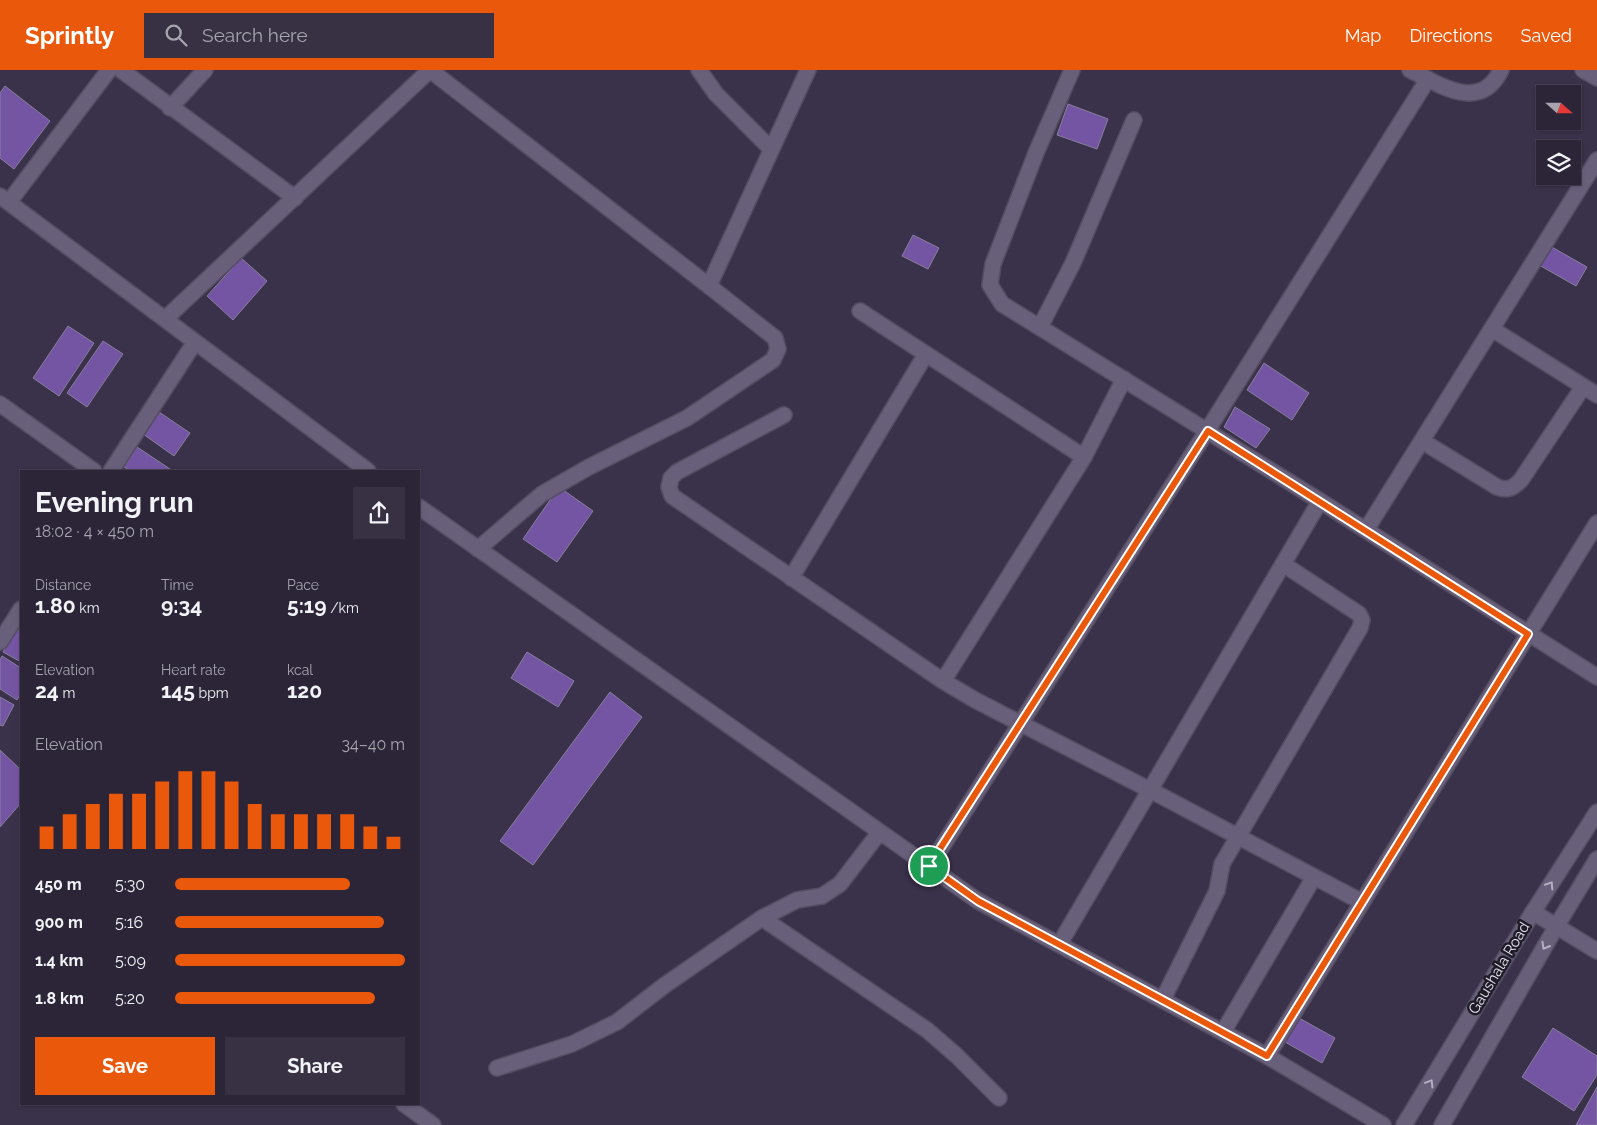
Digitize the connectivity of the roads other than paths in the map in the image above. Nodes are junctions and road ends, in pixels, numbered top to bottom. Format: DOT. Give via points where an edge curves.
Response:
graph roads {
  1 [pos="109,70"];
  2 [pos="121,70"];
  3 [pos="205,70"];
  4 [pos="430,70"];
  5 [pos="699,70"];
  6 [pos="808,70"];
  7 [pos="1072,70"];
  8 [pos="1410,70"];
  9 [pos="1501,70"];
  10 [pos="1583,70"];
  11 [pos="1597,78"];
  12 [pos="1428,79"];
  13 [pos="170,108"];
  14 [pos="1134,120"];
  15 [pos="771,149"];
  16 [pos="1597,160"];
  17 [pos="295,198"];
  18 [pos="5,199"];
  19 [pos="709,286"];
  20 [pos="860,311"];
  21 [pos="165,319"];
  22 [pos="1040,327"];
  23 [pos="1492,329"];
  24 [pos="195,342"];
  25 [pos="926,354"];
  26 [pos="1124,379"];
  27 [pos="1583,387"];
  28 [pos="1597,395"];
  29 [pos="0,404"];
  30 [pos="784,415"];
  31 [pos="1208,431"];
  32 [pos="1422,441"];
  33 [pos="1084,457"];
  34 [pos="93,470"];
  35 [pos="112,470"];
  36 [pos="367,470"];
  37 [pos="1320,502"];
  38 [pos="420,508"];
  39 [pos="1597,523"];
  40 [pos="1366,530"];
  41 [pos="478,549"];
  42 [pos="1283,564"];
  43 [pos="791,578"];
  44 [pos="20,611"];
  45 [pos="1528,634"];
  46 [pos="0,642"];
  47 [pos="1597,676"];
  48 [pos="943,681"];
  49 [pos="1021,723"];
  50 [pos="1150,790"];
  51 [pos="1597,812"];
  52 [pos="879,833"];
  53 [pos="1237,836"];
  54 [pos="1597,859"];
  55 [pos="929,866"];
  56 [pos="1314,877"];
  57 [pos="1362,902"];
  58 [pos="1533,912"];
  59 [pos="762,918"];
  60 [pos="1556,927"];
  61 [pos="1060,944"];
  62 [pos="1597,952"];
  63 [pos="1163,999"];
  64 [pos="1223,1032"];
  65 [pos="1267,1056"];
  66 [pos="497,1068"];
  67 [pos="999,1098"];
  68 [pos="405,1105"];
  69 [pos="433,1125"];
  70 [pos="1383,1125"];
  71 [pos="1404,1125"];
  72 [pos="1442,1125"];
  1 -- 18 [label="street"];
  2 -- 13 [label="street"];
  3 -- 13 [label="street"];
  4 -- 17 [label="street"];
  4 -- 19 [label="street"];
  5 -- 15 [label="street" via="716,94"];
  6 -- 15 [label="street"];
  7 -- 22 [label="street" via="997,255 990,285 1002,304"];
  8 -- 12 [label="street"];
  9 -- 12 [label="street" via="1496,80 1480,92 1463,94"];
  10 -- 11 [label="street"];
  12 -- 31 [label="street"];
  13 -- 17 [label="street"];
  14 -- 22 [label="street" via="1073,264"];
  15 -- 19 [label="street"];
  16 -- 23 [label="street"];
  17 -- 21 [label="street"];
  18 -- 21 [label="street"];
  19 -- 41 [label="street" via="776,338 778,349 773,360 686,418 542,494"];
  20 -- 25 [label="street"];
  21 -- 24 [label="street"];
  22 -- 26 [label="street"];
  23 -- 27 [label="street"];
  23 -- 32 [label="street"];
  24 -- 35 [label="street"];
  24 -- 36 [label="street"];
  25 -- 33 [label="street"];
  25 -- 43 [label="street"];
  26 -- 31 [label="street"];
  26 -- 33 [label="street"];
  27 -- 28 [label="street"];
  27 -- 32 [label="street" via="1514,488 1505,490 1497,487"];
  29 -- 34 [label="street"];
  30 -- 43 [label="street" via="677,472 669,487 672,496"];
  31 -- 37 [label="street"];
  31 -- 49 [label="street"];
  32 -- 40 [label="street"];
  33 -- 48 [label="street"];
  37 -- 40 [label="street"];
  37 -- 42 [label="street"];
  38 -- 41 [label="street"];
  39 -- 45 [label="street"];
  40 -- 45 [label="street"];
  41 -- 52 [label="street"];
  42 -- 50 [label="street"];
  42 -- 53 [label="street" via="1359,614 1362,620"];
  43 -- 48 [label="street"];
  44 -- 46 [label="street"];
  45 -- 47 [label="street"];
  45 -- 57 [label="street"];
  48 -- 49 [label="street"];
  49 -- 50 [label="street"];
  49 -- 55 [label="street"];
  50 -- 53 [label="street"];
  50 -- 61 [label="street"];
  58 -- 51 [label="street, Gaushala Road, one-way"];
  52 -- 55 [label="street"];
  52 -- 59 [label="street" via="840,884 822,896 797,900"];
  53 -- 56 [label="street"];
  53 -- 63 [label="street" via="1222,864 1217,892"];
  54 -- 60 [label="street, Gaushala Road"];
  55 -- 61 [label="street" via="978,901"];
  56 -- 57 [label="street"];
  56 -- 64 [label="street"];
  57 -- 65 [label="street"];
  58 -- 60 [label="street"];
  71 -- 58 [label="street, Gaushala Road, one-way"];
  59 -- 66 [label="street" via="616,1022 572,1044"];
  59 -- 67 [label="street" via="927,1030"];
  60 -- 62 [label="street"];
  60 -- 72 [label="street, Gaushala Road, one-way"];
  61 -- 63 [label="street"];
  63 -- 64 [label="street"];
  64 -- 65 [label="street"];
  65 -- 70 [label="street"];
  68 -- 69 [label="street"];
}
